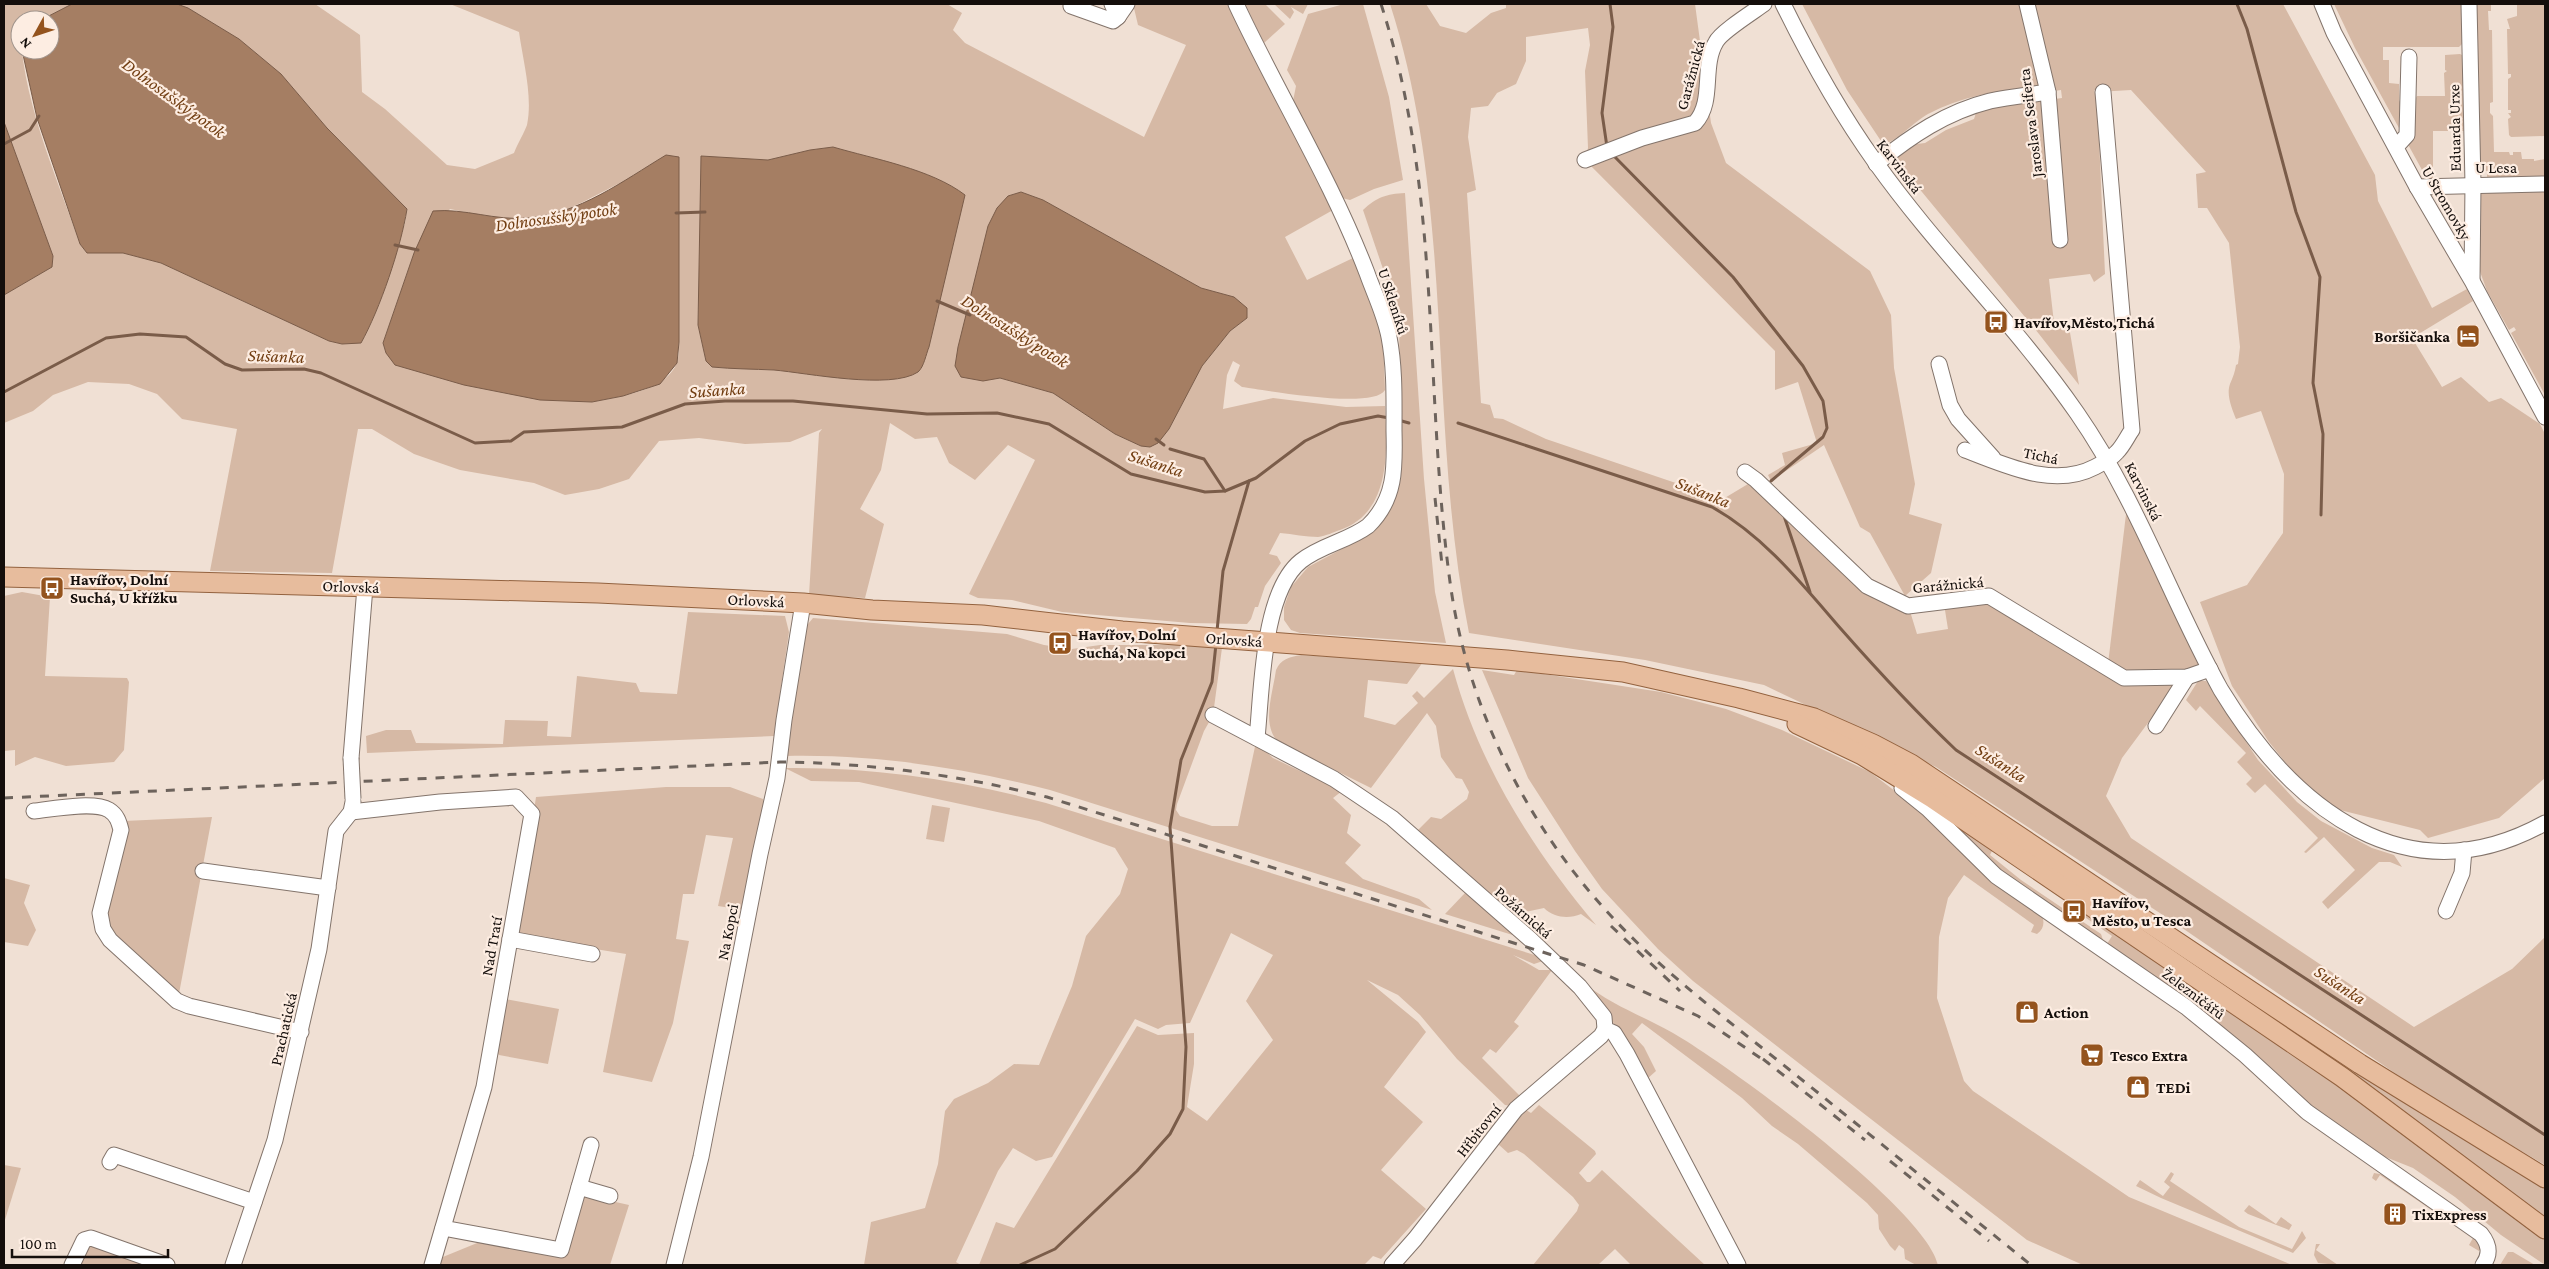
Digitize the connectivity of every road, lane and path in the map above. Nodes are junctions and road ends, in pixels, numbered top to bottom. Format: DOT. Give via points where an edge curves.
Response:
graph roads {
  1 [pos="1127,4"];
  2 [pos="1236,4"];
  3 [pos="1764,4"];
  4 [pos="1783,4"];
  5 [pos="2027,4"];
  6 [pos="2322,4"];
  7 [pos="2469,4"];
  8 [pos="1071,6"];
  9 [pos="1115,11"];
  10 [pos="2409,57"];
  11 [pos="2048,92"];
  12 [pos="2103,92"];
  13 [pos="2396,147"];
  14 [pos="1589,158"];
  15 [pos="1876,164"];
  16 [pos="2473,184"];
  17 [pos="2545,184"];
  18 [pos="2417,187"];
  19 [pos="2060,240"];
  20 [pos="2472,282"];
  21 [pos="1939,364"];
  22 [pos="2545,417"];
  23 [pos="1965,450"];
  24 [pos="2108,460"];
  25 [pos="1996,461"];
  26 [pos="1745,472"];
  27 [pos="4,577"];
  28 [pos="365,587"];
  29 [pos="803,603"];
  30 [pos="1267,642"];
  31 [pos="2210,669"];
  32 [pos="2187,677"];
  33 [pos="1739,698"];
  34 [pos="1213,715"];
  35 [pos="2156,726"];
  36 [pos="1257,738"];
  37 [pos="1862,755"];
  38 [pos="352,805"];
  39 [pos="34,810"];
  40 [pos="2545,823"];
  41 [pos="2464,850"];
  42 [pos="204,871"];
  43 [pos="328,888"];
  44 [pos="2446,911"];
  45 [pos="510,939"];
  46 [pos="592,954"];
  47 [pos="1605,1029"];
  48 [pos="301,1032"];
  49 [pos="592,1145"];
  50 [pos="110,1162"];
  51 [pos="2545,1178"];
  52 [pos="579,1187"];
  53 [pos="610,1196"];
  54 [pos="254,1202"];
  55 [pos="443,1228"];
  56 [pos="2545,1229"];
  57 [pos="72,1265"];
  58 [pos="167,1265"];
  59 [pos="233,1265"];
  60 [pos="432,1265"];
  61 [pos="674,1265"];
  62 [pos="1392,1265"];
  63 [pos="1738,1265"];
  64 [pos="2483,1265"];
  1 -- 9 [label="street"];
  2 -- 30 [label="street, U Skleníků" via="1264,65 1332,192 1364,266 1389,335 1393,360 1394,477 1384,508 1363,530 1306,557 1288,574 1276,599"];
  3 -- 14 [label="street, Garážnická" via="1716,40 1701,116 1695,122"];
  4 -- 15 [label="street, Karvinská" via="1824,84"];
  5 -- 11 [label="street, Jaroslava Seiferta"];
  6 -- 13 [label="street, U Stromovky" via="2334,33"];
  7 -- 16 [label="street, Eduarda Urxe"];
  8 -- 9 [label="street" via="1113,21"];
  10 -- 13 [label="street" via="2407,135"];
  11 -- 15 [label="street" via="1991,101 1947,117 1925,128"];
  11 -- 19 [label="street, Jaroslava Seiferta"];
  12 -- 24 [label="street, Tichá" via="2132,430 2118,452"];
  13 -- 18 [label="street, U Stromovky"];
  15 -- 24 [label="street, Karvinská" via="2041,364"];
  16 -- 17 [label="street, U Lesa"];
  16 -- 18 [label="street, U Lesa"];
  16 -- 20 [label="street, Eduarda Urxe"];
  18 -- 20 [label="street, U Stromovky"];
  20 -- 22 [label="street, U Stromovky"];
  21 -- 25 [label="street" via="1950,405 1958,419"];
  23 -- 25 [label="street, Tichá"];
  24 -- 25 [label="street, Tichá" via="2080,475 2061,478"];
  24 -- 31 [label="street, Karvinská" via="2129,497"];
  26 -- 32 [label="street, Garážnická" via="1867,586 1908,606 1989,596 2124,678"];
  27 -- 28 [label="main road, Orlovská"];
  28 -- 29 [label="main road, Orlovská" via="598,593"];
  28 -- 38 [label="street, bridge" via="351,758"];
  29 -- 30 [label="main road, Orlovská" via="983,615"];
  29 -- 61 [label="street, Na Kopci" via="777,778 701,1157"];
  30 -- 33 [label="main road, Orlovská" via="1623,672"];
  30 -- 36 [label="street"];
  31 -- 32 [label="street, Garážnická"];
  31 -- 41 [label="street, Karvinská" via="2239,720 2265,753 2324,811 2361,832 2391,843 2425,851"];
  32 -- 35 [label="street"];
  33 -- 37 [label="main road"];
  33 -- 51 [label="main road" via="1814,718 1911,764 2360,1064"];
  34 -- 36 [label="street, Požárnická"];
  36 -- 47 [label="street, Požárnická" via="1334,778 1392,818 1574,981 1602,1014"];
  37 -- 56 [label="main road" via="1932,798 2342,1077"];
  37 -- 64 [label="street, Železničářů" via="1928,809 1996,876 2186,1007 2307,1112 2481,1234 2489,1252"];
  38 -- 43 [label="street, Prachatická" via="336,830"];
  38 -- 45 [label="street, Nad Tratí" via="516,797 532,814"];
  39 -- 48 [label="street" via="91,806 109,810 118,818 121,830 100,913 103,929 110,940 162,989 188,1006"];
  40 -- 41 [label="street, Karvinská" via="2494,845"];
  41 -- 44 [label="street" via="2462,873"];
  42 -- 43 [label="street"];
  43 -- 48 [label="street, Prachatická"];
  45 -- 46 [label="street"];
  45 -- 55 [label="street, Nad Tratí" via="484,1087"];
  47 -- 62 [label="street, Hřbitovní" via="1521,1105"];
  47 -- 63 [label="street, Požárnická" via="1614,1032"];
  48 -- 54 [label="street, Prachatická" via="275,1140"];
  49 -- 52 [label="street"];
  50 -- 54 [label="street" via="114,1155"];
  52 -- 53 [label="street"];
  52 -- 55 [label="street" via="562,1250"];
  54 -- 59 [label="street, Prachatická"];
  55 -- 60 [label="street, Nad Tratí"];
  57 -- 58 [label="street" via="84,1240 91,1238"];
}
